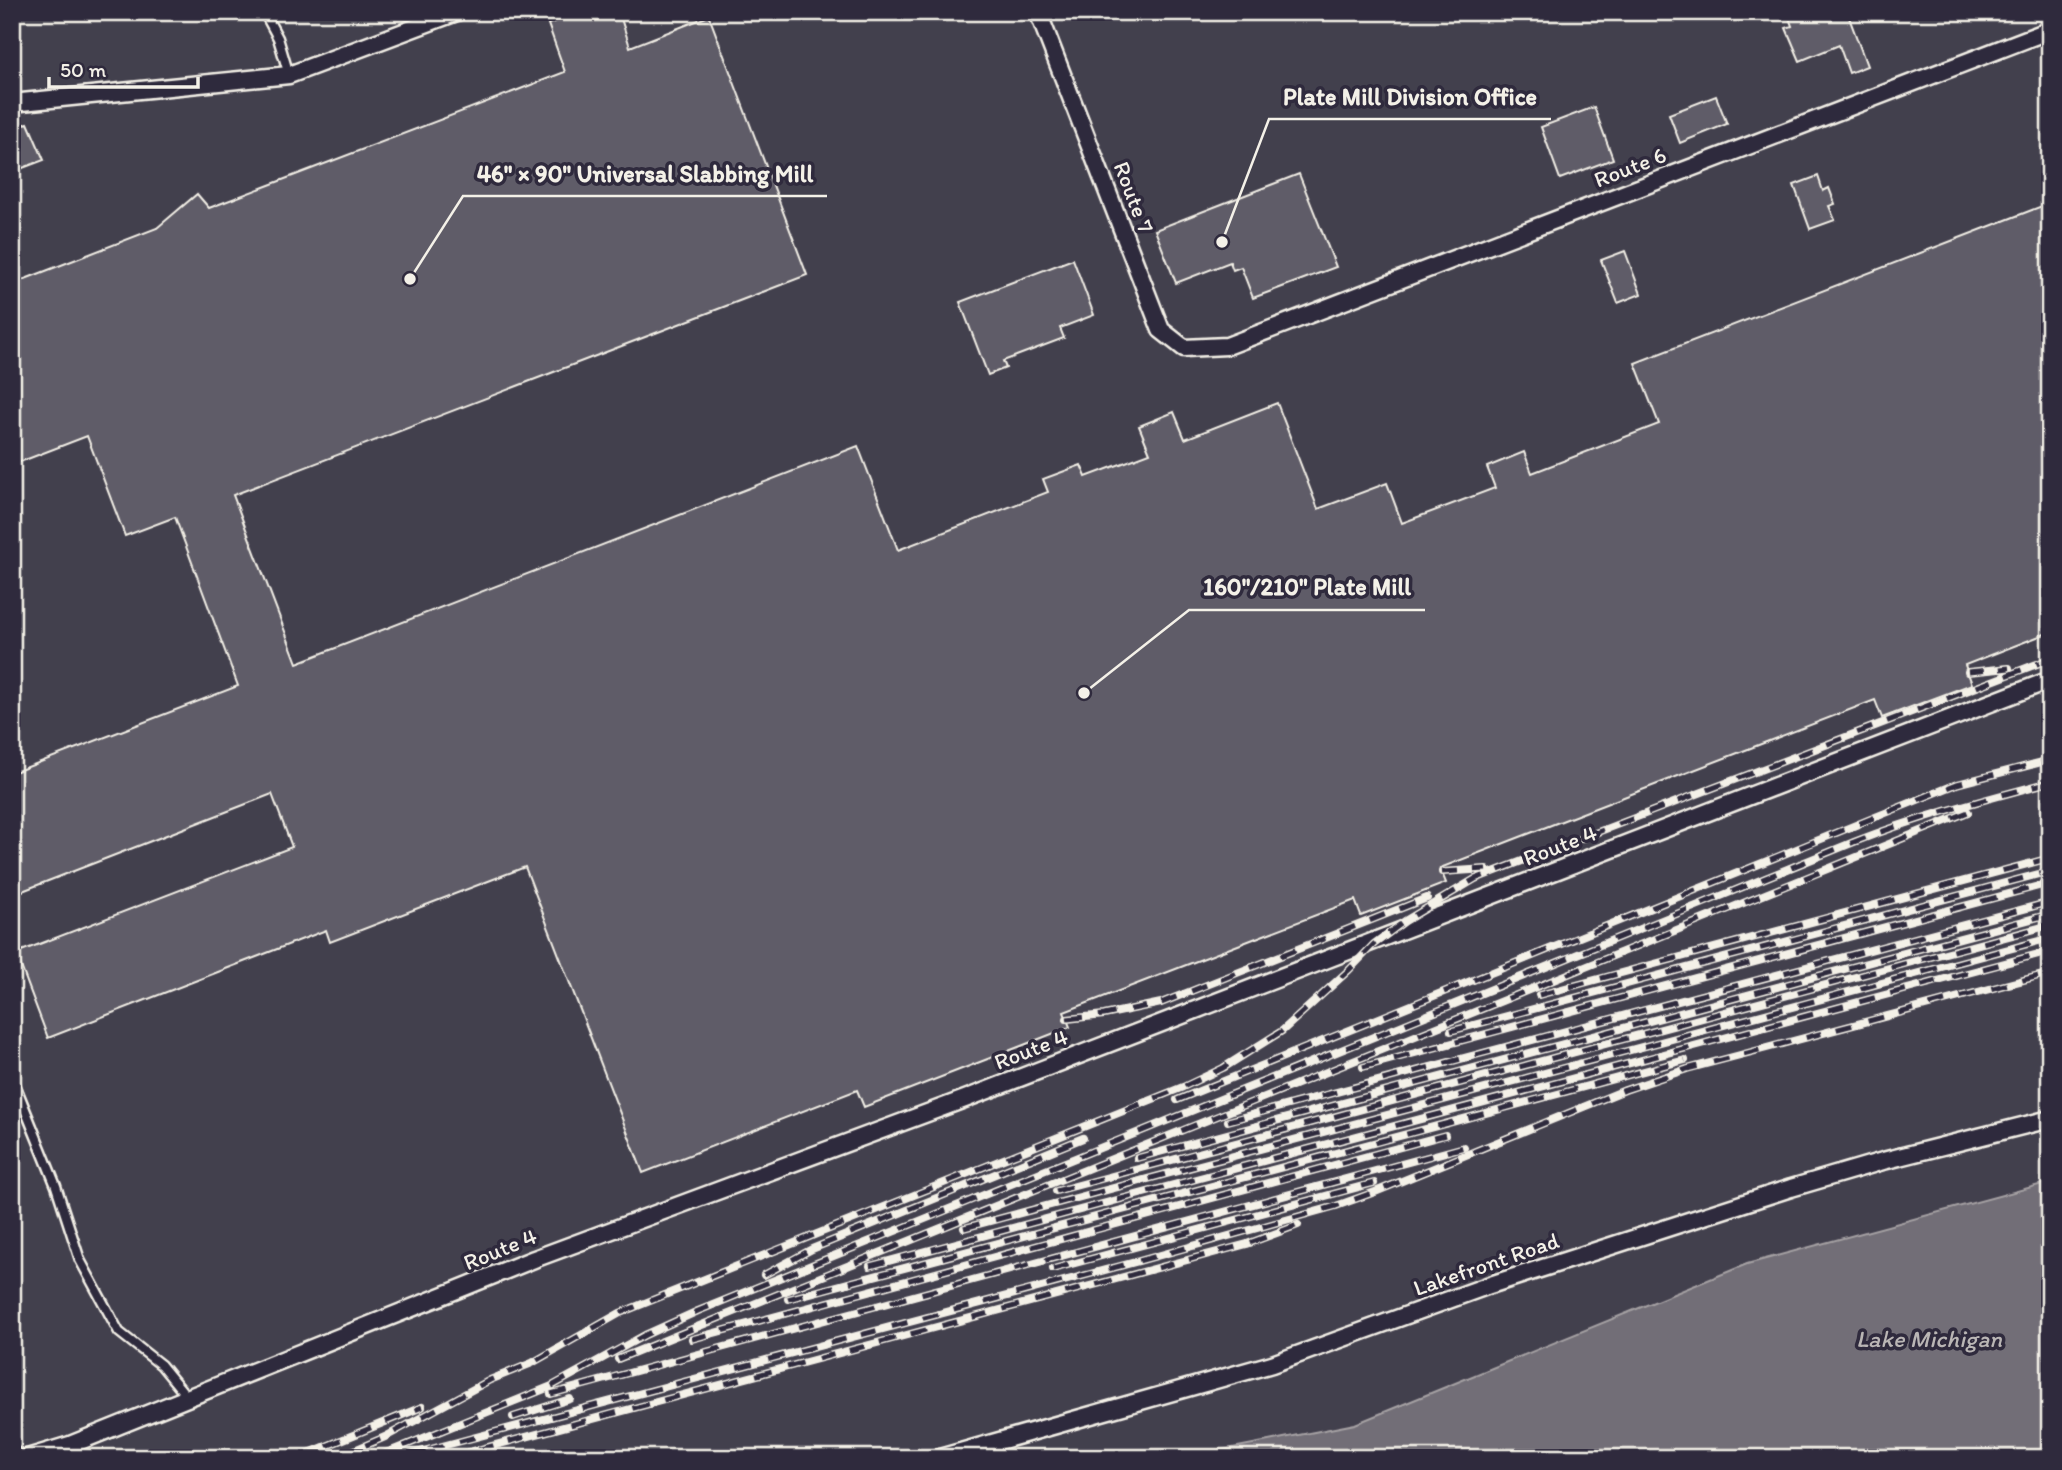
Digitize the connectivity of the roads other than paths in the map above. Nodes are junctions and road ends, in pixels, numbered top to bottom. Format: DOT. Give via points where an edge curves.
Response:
graph roads {
  1 [pos="264,12"];
  2 [pos="457,12"];
  3 [pos="1038,12"];
  4 [pos="2050,30"];
  5 [pos="289,75"];
  6 [pos="12,103"];
  7 [pos="1227,346"];
  8 [pos="2050,680"];
  9 [pos="12,1077"];
  10 [pos="2050,1119"];
  11 [pos="188,1398"];
  12 [pos="12,1454"];
  13 [pos="16,1458"];
  14 [pos="27,1458"];
  15 [pos="939,1458"];
  1 -- 5 [label="lane"];
  2 -- 5 [label="street"];
  3 -- 7 [label="street, Route 7" via="1161,330 1184,348"];
  4 -- 7 [label="street, Route 6"];
  5 -- 6 [label="street"];
  8 -- 11 [label="street, Route 4" via="991,1089 534,1259"];
  9 -- 11 [label="lane" via="80,1260 119,1332 161,1365"];
  10 -- 15 [label="street, Lakefront Road" via="1791,1188 1487,1286 1272,1364"];
  11 -- 14 [label="street, Route 4"];
  12 -- 13 [label="street"];
}
